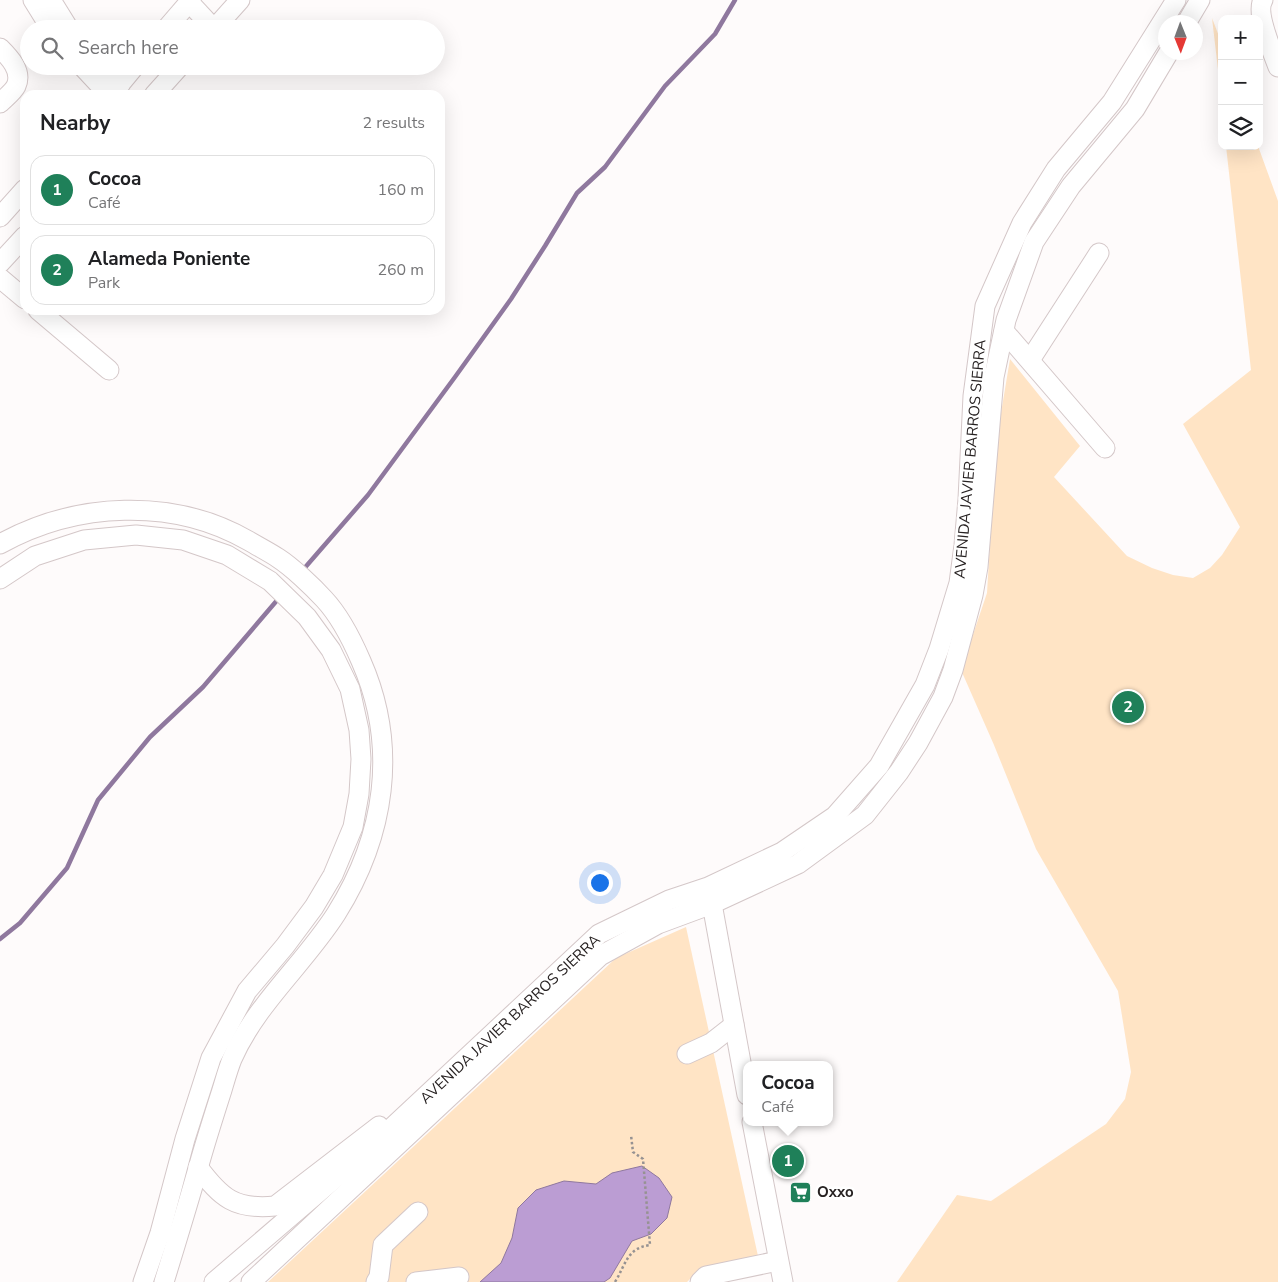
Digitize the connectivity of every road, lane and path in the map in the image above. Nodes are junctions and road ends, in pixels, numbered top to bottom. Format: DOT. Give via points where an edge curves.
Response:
graph roads {
  1 [pos="33,0"];
  2 [pos="51,0"];
  3 [pos="1176,0"];
  4 [pos="1200,0"];
  5 [pos="190,1"];
  6 [pos="1260,1"];
  7 [pos="232,3"];
  8 [pos="1191,15"];
  9 [pos="45,20"];
  10 [pos="63,20"];
  11 [pos="174,20"];
  12 [pos="206,20"];
  13 [pos="220,20"];
  14 [pos="0,48"];
  15 [pos="1163,60"];
  16 [pos="1278,67"];
  17 [pos="93,75"];
  18 [pos="106,75"];
  19 [pos="127,75"];
  20 [pos="172,75"];
  21 [pos="111,90"];
  22 [pos="112,90"];
  23 [pos="115,90"];
  24 [pos="158,90"];
  25 [pos="0,103"];
  26 [pos="20,195"];
  27 [pos="0,217"];
  28 [pos="20,241"];
  29 [pos="1099,253"];
  30 [pos="0,263"];
  31 [pos="0,278"];
  32 [pos="20,295"];
  33 [pos="44,315"];
  34 [pos="1004,331"];
  35 [pos="1030,360"];
  36 [pos="109,370"];
  37 [pos="1105,448"];
  38 [pos="0,544"];
  39 [pos="0,579"];
  40 [pos="710,896"];
  41 [pos="734,1025"];
  42 [pos="686,1054"];
  43 [pos="743,1073"];
  44 [pos="444,1079"];
  45 [pos="753,1126"];
  46 [pos="631,1136"];
  47 [pos="198,1167"];
  48 [pos="418,1212"];
  49 [pos="778,1261"];
  50 [pos="459,1277"];
  51 [pos="143,1282"];
  52 [pos="164,1282"];
  53 [pos="214,1282"];
  54 [pos="251,1282"];
  55 [pos="376,1282"];
  56 [pos="416,1282"];
  57 [pos="615,1282"];
  58 [pos="700,1282"];
  59 [pos="783,1282"];
  1 -- 9 [label="street"];
  2 -- 10 [label="street"];
  3 -- 40 [label="street, AVENIDA JAVIER BARROS SIERRA" via="1112,102 1051,177 1022,224 985,306 973,396 968,500 958,583 925,685 879,766 835,816"];
  4 -- 8 [label="street"];
  5 -- 11 [label="street"];
  5 -- 12 [label="street"];
  6 -- 16 [label="street" via="1261,16"];
  7 -- 13 [label="street"];
  14 -- 25 [label="street" via="14,64 18,76 16,86"];
  15 -- 34 [label="street, AVENIDA JAVIER BARROS SIERRA" via="1135,109 1071,186 1034,242"];
  17 -- 21 [label="street"];
  18 -- 22 [label="street"];
  19 -- 23 [label="street"];
  20 -- 24 [label="street"];
  26 -- 27 [label="street"];
  28 -- 30 [label="street"];
  29 -- 35 [label="street"];
  31 -- 32 [label="street"];
  33 -- 36 [label="street"];
  34 -- 35 [label="street"];
  34 -- 40 [label="street, AVENIDA JAVIER BARROS SIERRA" via="991,400 978,567 956,662 943,697 899,772 866,815 798,864"];
  35 -- 37 [label="street"];
  38 -- 47 [label="street" via="22,532 80,514 138,509 185,515 235,533 280,559 324,600 353,642 372,685 384,760 382,796 360,871 336,915 266,1003 232,1059"];
  39 -- 51 [label="street" via="35,556 84,540 136,535 183,540 227,555 270,581 307,618 331,650 350,689 359,730 359,794 353,827 334,875 314,907 247,991 211,1058"];
  40 -- 41 [label="street"];
  40 -- 44 [label="street, AVENIDA JAVIER BARROS SIERRA" via="670,900 599,934"];
  40 -- 54 [label="street, AVENIDA JAVIER BARROS SIERRA" via="600,956"];
  41 -- 42 [label="street" via="711,1042"];
  41 -- 43 [label="street"];
  44 -- 47 [label="street" via="275,1206 260,1208 224,1198"];
  44 -- 53 [label="street, AVENIDA JAVIER BARROS SIERRA" via="369,1149"];
  45 -- 49 [label="street"];
  46 -- 57 [label="path" via="633,1152 643,1159 650,1245 639,1246 630,1252"];
  47 -- 52 [label="street"];
  48 -- 55 [label="street" via="383,1245"];
  49 -- 58 [label="street" via="706,1276"];
  49 -- 59 [label="street"];
  50 -- 56 [label="street"];
}
